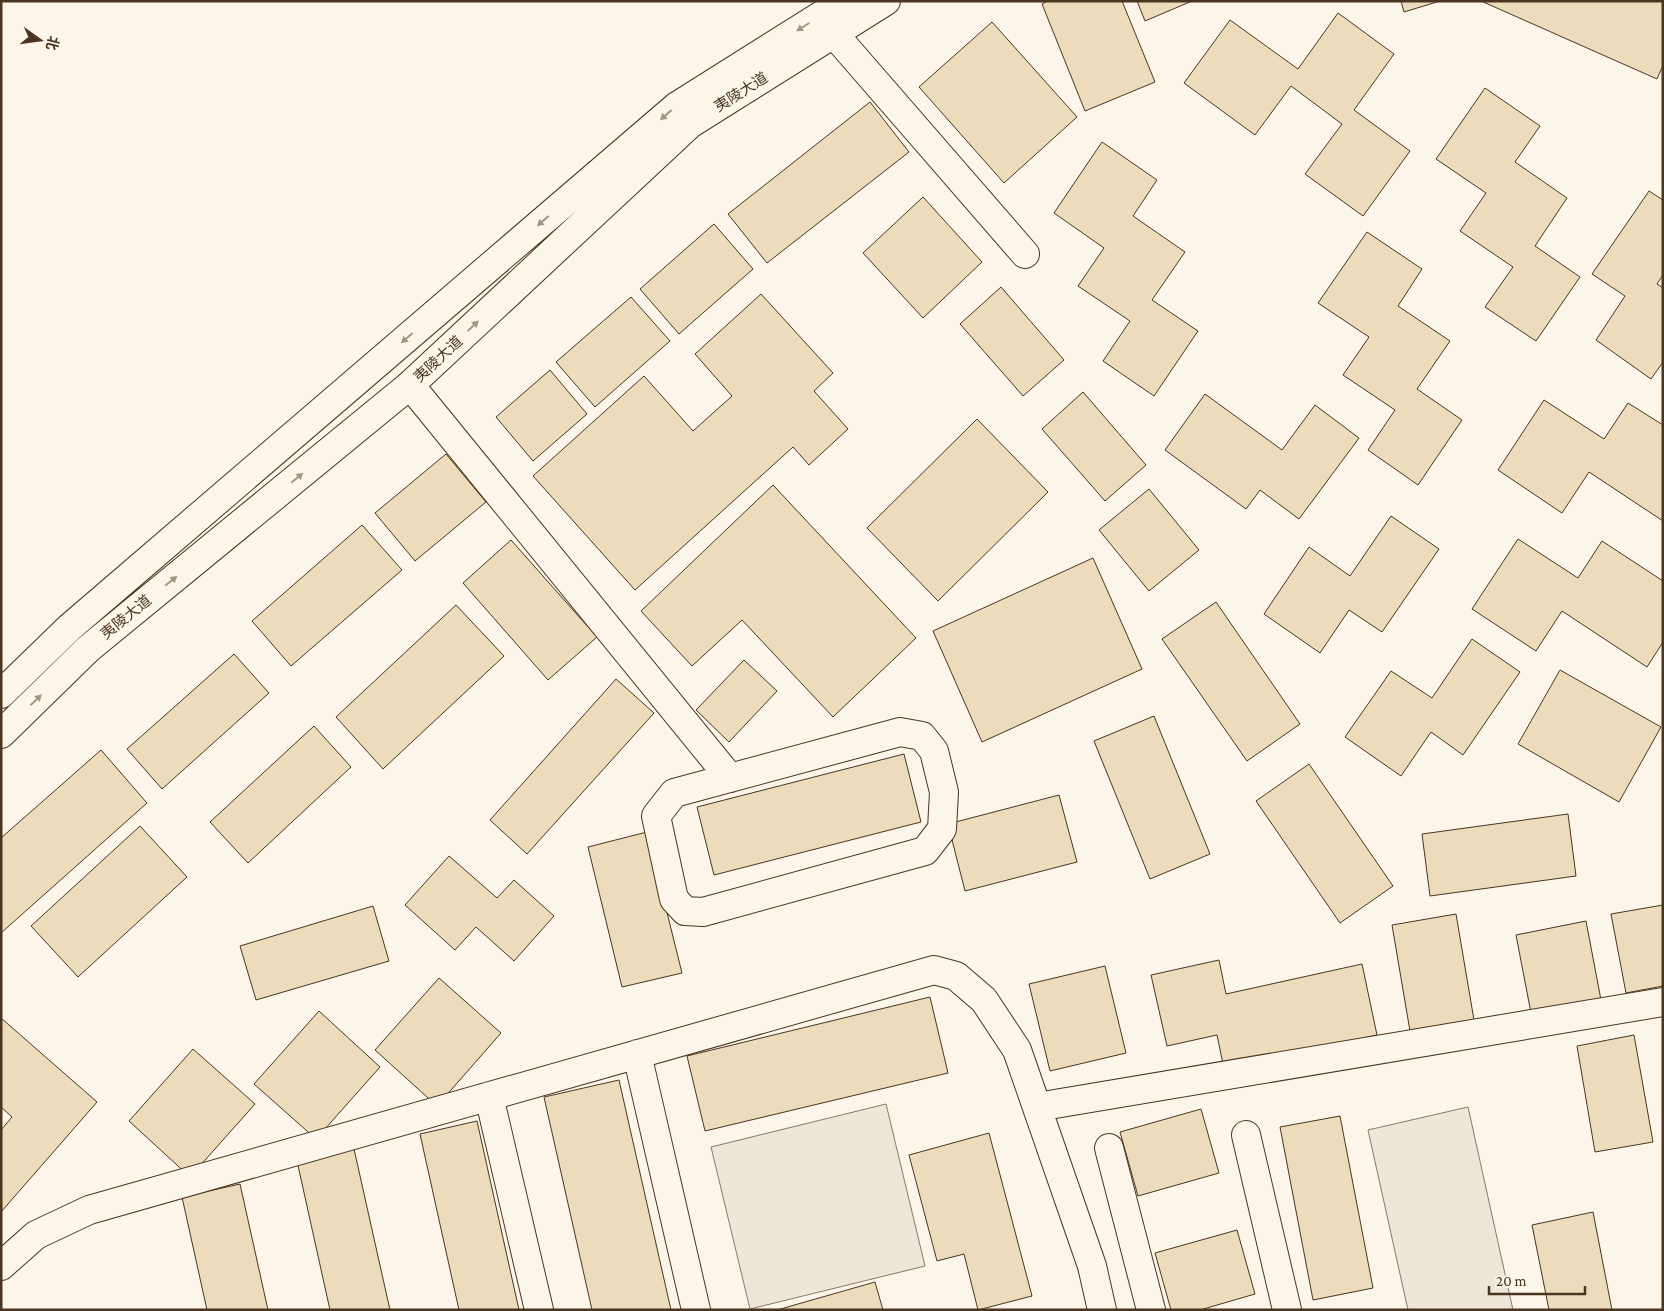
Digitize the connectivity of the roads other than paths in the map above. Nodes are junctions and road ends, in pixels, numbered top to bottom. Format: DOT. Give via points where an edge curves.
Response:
graph roads {
  1 [pos="844,1"];
  2 [pos="886,1"];
  3 [pos="834,34"];
  4 [pos="1025,254"];
  5 [pos="410,385"];
  6 [pos="1,694"];
  7 [pos="1,734"];
  8 [pos="730,778"];
  9 [pos="1663,1002"];
  10 [pos="637,1054"];
  11 [pos="489,1096"];
  12 [pos="1037,1107"];
  13 [pos="1246,1134"];
  14 [pos="1109,1148"];
  15 [pos="1,1266"];
  16 [pos="540,1310"];
  17 [pos="696,1310"];
  18 [pos="1102,1310"];
  19 [pos="1151,1310"];
  20 [pos="1287,1310"];
  1 -- 6 [label="main road, 夷陵大道, one-way" via="677,106 69,628"];
  2 -- 3 [label="main road, 夷陵大道"];
  3 -- 4 [label="main road"];
  5 -- 3 [label="main road, 夷陵大道, one-way" via="690,124"];
  7 -- 5 [label="main road, 夷陵大道, one-way" via="88,648"];
  5 -- 8 [label="main road"];
  8 -- 8 [label="main road" via="674,793 656,816 674,899 685,911 703,912 925,851 942,829 944,792 934,751 922,736 900,732"];
  9 -- 12 [label="main road"];
  10 -- 11 [label="main road"];
  10 -- 12 [label="main road" via="934,970 956,976 984,1000 1017,1050"];
  10 -- 17 [label="main road"];
  11 -- 15 [label="main road" via="88,1210 36,1235"];
  11 -- 16 [label="main road"];
  12 -- 18 [label="main road" via="1092,1266"];
  13 -- 20 [label="main road"];
  14 -- 19 [label="main road"];
}
